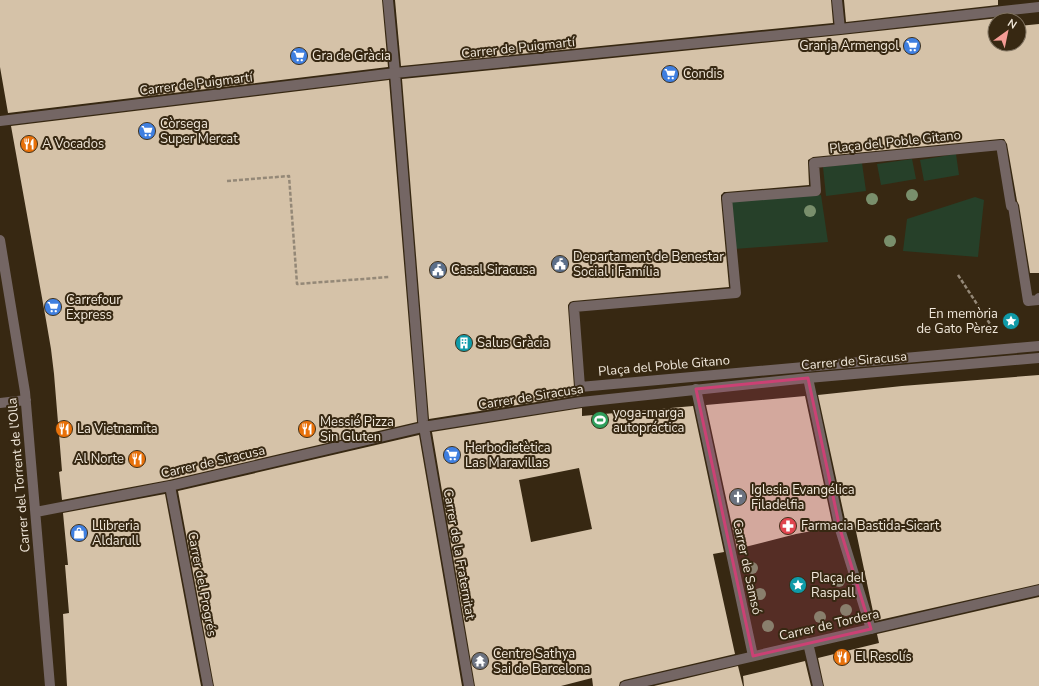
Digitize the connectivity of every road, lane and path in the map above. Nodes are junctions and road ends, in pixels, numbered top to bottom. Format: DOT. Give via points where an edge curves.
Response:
graph roads {
  1 [pos="388,0"];
  2 [pos="837,0"];
  3 [pos="1039,7"];
  4 [pos="840,29"];
  5 [pos="395,73"];
  6 [pos="0,121"];
  7 [pos="227,181"];
  8 [pos="0,240"];
  9 [pos="411,275"];
  10 [pos="1039,298"];
  11 [pos="1039,346"];
  12 [pos="1039,358"];
  13 [pos="808,378"];
  14 [pos="696,390"];
  15 [pos="26,400"];
  16 [pos="0,403"];
  17 [pos="423,427"];
  18 [pos="170,486"];
  19 [pos="36,512"];
  20 [pos="1039,590"];
  21 [pos="871,629"];
  22 [pos="808,643"];
  23 [pos="753,656"];
  24 [pos="50,686"];
  25 [pos="208,686"];
  26 [pos="469,686"];
  27 [pos="625,686"];
  28 [pos="818,686"];
  1 -- 5 [label="street, Carrer de la Fraternitat"];
  2 -- 4 [label="street"];
  3 -- 4 [label="street, Carrer de Puigmartí"];
  4 -- 5 [label="street, Carrer de Puigmartí"];
  5 -- 6 [label="street, Carrer de Puigmartí"];
  5 -- 9 [label="street, Carrer de la Fraternitat"];
  7 -- 9 [label="path" via="289,176 297,284"];
  8 -- 15 [label="street, Carrer del Torrent de l'Olla"];
  9 -- 17 [label="street, Carrer de la Fraternitat"];
  10 -- 11 [label="street, Plaça del Poble Gitano" via="1028,301 1001,145 814,163 816,191 727,198 736,293 574,307 580,387"];
  12 -- 13 [label="street, Carrer de Siracusa"];
  13 -- 14 [label="street, Carrer de Siracusa"];
  13 -- 21 [label="street" via="840,529"];
  14 -- 17 [label="street, Carrer de Siracusa" via="581,402"];
  14 -- 23 [label="street, Carrer de Samsó"];
  15 -- 16 [label="street"];
  15 -- 19 [label="street, Carrer del Torrent de l'Olla"];
  17 -- 18 [label="street, Carrer de Siracusa"];
  17 -- 26 [label="street, Carrer de la Fraternitat"];
  18 -- 19 [label="street, Carrer de Siracusa"];
  18 -- 25 [label="street, Carrer del Progrés"];
  19 -- 24 [label="street, Carrer del Torrent de l'Olla"];
  20 -- 21 [label="street, Carrer de Tordera"];
  21 -- 22 [label="street, Carrer de Tordera"];
  22 -- 23 [label="street, Carrer de Tordera"];
  22 -- 28 [label="street"];
  23 -- 27 [label="street, Carrer de Tordera"];
}
